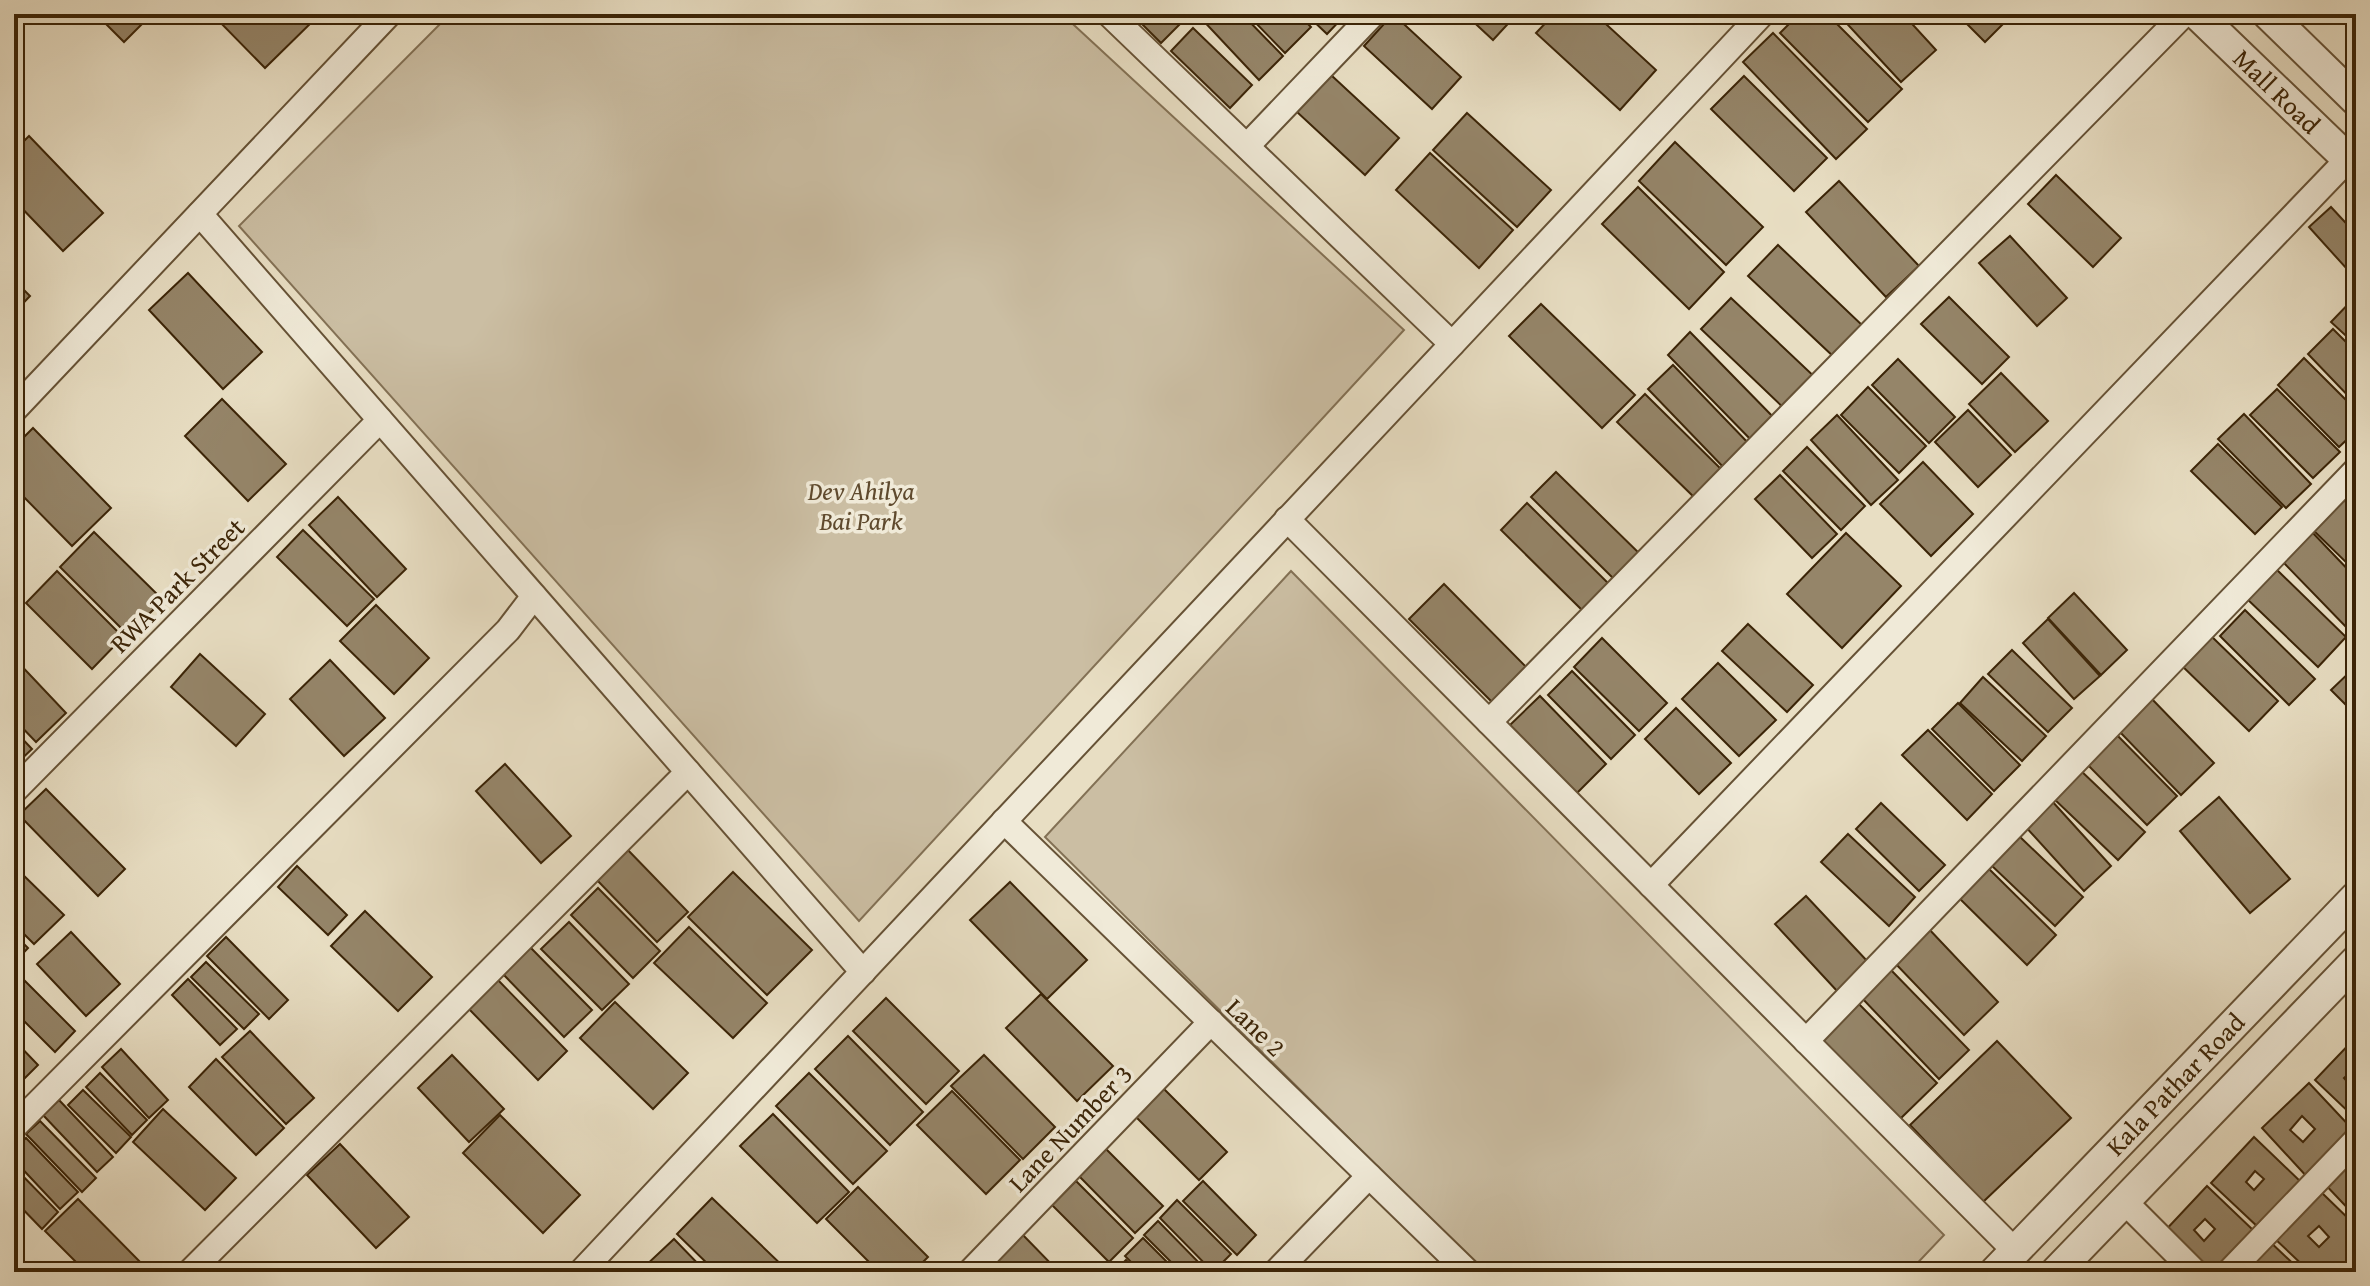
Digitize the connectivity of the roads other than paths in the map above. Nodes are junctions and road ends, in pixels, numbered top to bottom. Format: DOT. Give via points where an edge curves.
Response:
graph roads {
  1 [pos="1109,14"];
  2 [pos="1373,14"];
  3 [pos="1762,14"];
  4 [pos="2184,14"];
  5 [pos="2197,14"];
  6 [pos="2268,14"];
  7 [pos="383,16"];
  8 [pos="2356,100"];
  9 [pos="1247,146"];
  10 [pos="2352,163"];
  11 [pos="200,214"];
  12 [pos="1452,344"];
  13 [pos="14,410"];
  14 [pos="380,420"];
  15 [pos="2356,470"];
  16 [pos="1287,519"];
  17 [pos="534,596"];
  18 [pos="1489,722"];
  19 [pos="688,772"];
  20 [pos="14,791"];
  21 [pos="1004,821"];
  22 [pos="1651,885"];
  23 [pos="2356,897"];
  24 [pos="2356,961"];
  25 [pos="863,972"];
  26 [pos="1211,1022"];
  27 [pos="1806,1041"];
  28 [pos="14,1127"];
  29 [pos="2356,1140"];
  30 [pos="1369,1176"];
  31 [pos="2124,1201"];
  32 [pos="2005,1262"];
  33 [pos="190,1272"];
  34 [pos="581,1272"];
  35 [pos="970,1272"];
  36 [pos="1276,1272"];
  37 [pos="1468,1272"];
  38 [pos="2056,1272"];
  39 [pos="2195,1272"];
  40 [pos="2229,1272"];
  1 -- 9 [label="street"];
  2 -- 9 [label="street"];
  3 -- 12 [label="street"];
  4 -- 18 [label="street"];
  5 -- 10 [label="street, Mall Road"];
  6 -- 8 [label="street, Mall Road"];
  7 -- 11 [label="street"];
  9 -- 12 [label="street"];
  10 -- 22 [label="street"];
  11 -- 13 [label="street"];
  11 -- 14 [label="street"];
  12 -- 16 [label="street"];
  14 -- 17 [label="street"];
  14 -- 20 [label="street, RWA Park Street"];
  15 -- 27 [label="street"];
  16 -- 18 [label="street"];
  16 -- 21 [label="street"];
  17 -- 19 [label="street"];
  17 -- 28 [label="street" via="508,630"];
  18 -- 22 [label="street"];
  19 -- 25 [label="street"];
  19 -- 33 [label="street"];
  21 -- 25 [label="street"];
  21 -- 26 [label="street, Lane 2"];
  22 -- 27 [label="street"];
  23 -- 32 [label="street, Kala Pathar Road"];
  24 -- 31 [label="street, Kala Pathar Road"];
  25 -- 34 [label="street"];
  26 -- 30 [label="street, Lane 2"];
  26 -- 35 [label="street, Lane Number 3"];
  27 -- 32 [label="street"];
  29 -- 40 [label="street"];
  30 -- 36 [label="street"];
  30 -- 37 [label="street, Lane 2"];
  31 -- 38 [label="street, Kala Pathar Road"];
  31 -- 39 [label="street"];
}
